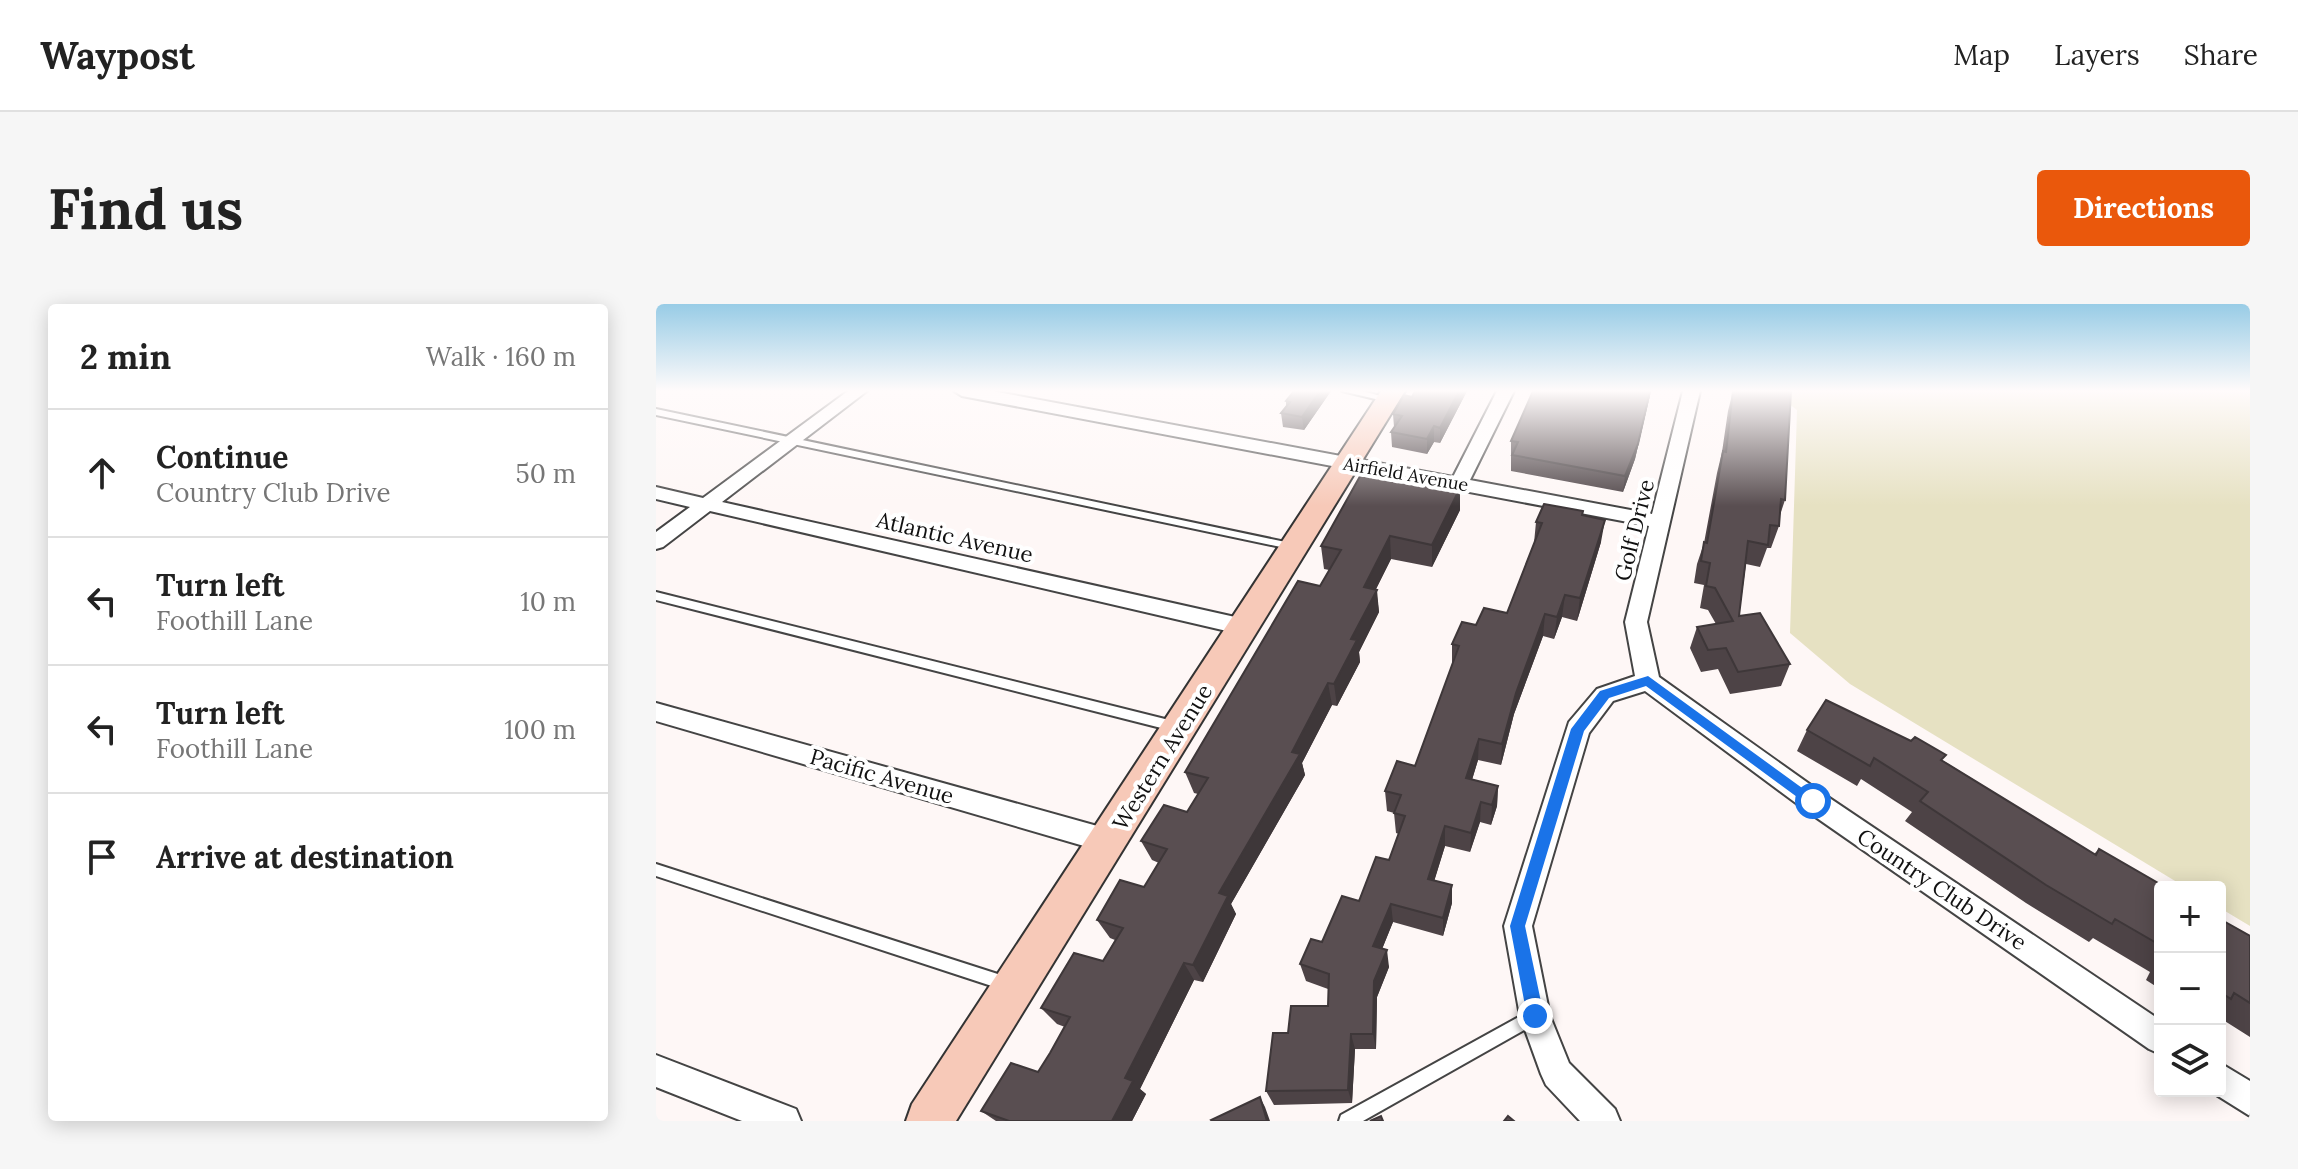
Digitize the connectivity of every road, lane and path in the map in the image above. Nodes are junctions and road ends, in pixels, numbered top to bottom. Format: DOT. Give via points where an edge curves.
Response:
graph roads {
  1 [pos="740,429"];
  2 [pos="808,429"];
  3 [pos="1163,429"];
  4 [pos="1369,429"];
  5 [pos="1487,429"];
  6 [pos="1683,429"];
  7 [pos="793,440"];
  8 [pos="1347,464"];
  9 [pos="1459,483"];
  10 [pos="656,493"];
  11 [pos="707,504"];
  12 [pos="1661,522"];
  13 [pos="656,542"];
  14 [pos="1295,547"];
  15 [pos="656,596"];
  16 [pos="1244,627"];
  17 [pos="1648,681"];
  18 [pos="656,712"];
  19 [pos="1180,728"];
  20 [pos="1108,841"];
  21 [pos="656,870"];
  22 [pos="1015,987"];
  23 [pos="1535,1016"];
  24 [pos="2154,1034"];
  25 [pos="656,1071"];
  26 [pos="2226,1083"];
  27 [pos="2250,1100"];
  28 [pos="784,1121"];
  29 [pos="929,1121"];
  30 [pos="1347,1121"];
  31 [pos="1603,1121"];
  1 -- 7 [label="lane"];
  2 -- 7 [label="street"];
  3 -- 8 [label="street, Airfield Avenue"];
  4 -- 8 [label="street, Western Avenue"];
  5 -- 9 [label="street"];
  6 -- 12 [label="street, Golf Drive"];
  7 -- 11 [label="street"];
  7 -- 14 [label="lane"];
  8 -- 9 [label="street, Airfield Avenue"];
  8 -- 14 [label="street, Western Avenue"];
  9 -- 12 [label="street, Airfield Avenue"];
  10 -- 11 [label="street, Atlantic Avenue"];
  11 -- 13 [label="street"];
  11 -- 16 [label="street, Atlantic Avenue"];
  12 -- 17 [label="street, Golf Drive" via="1636,622"];
  14 -- 16 [label="street, Western Avenue"];
  15 -- 19 [label="lane"];
  16 -- 19 [label="street, Western Avenue"];
  17 -- 23 [label="street" via="1605,695 1578,729 1518,926"];
  17 -- 24 [label="street, Country Club Drive" via="1813,801"];
  18 -- 20 [label="street, Pacific Avenue"];
  19 -- 20 [label="street, Western Avenue"];
  20 -- 22 [label="street, Western Avenue"];
  21 -- 22 [label="lane"];
  22 -- 29 [label="street, Western Avenue"];
  23 -- 30 [label="lane"];
  23 -- 31 [label="street" via="1557,1074"];
  25 -- 28 [label="street"];
  26 -- 27 [label="street"];
}
